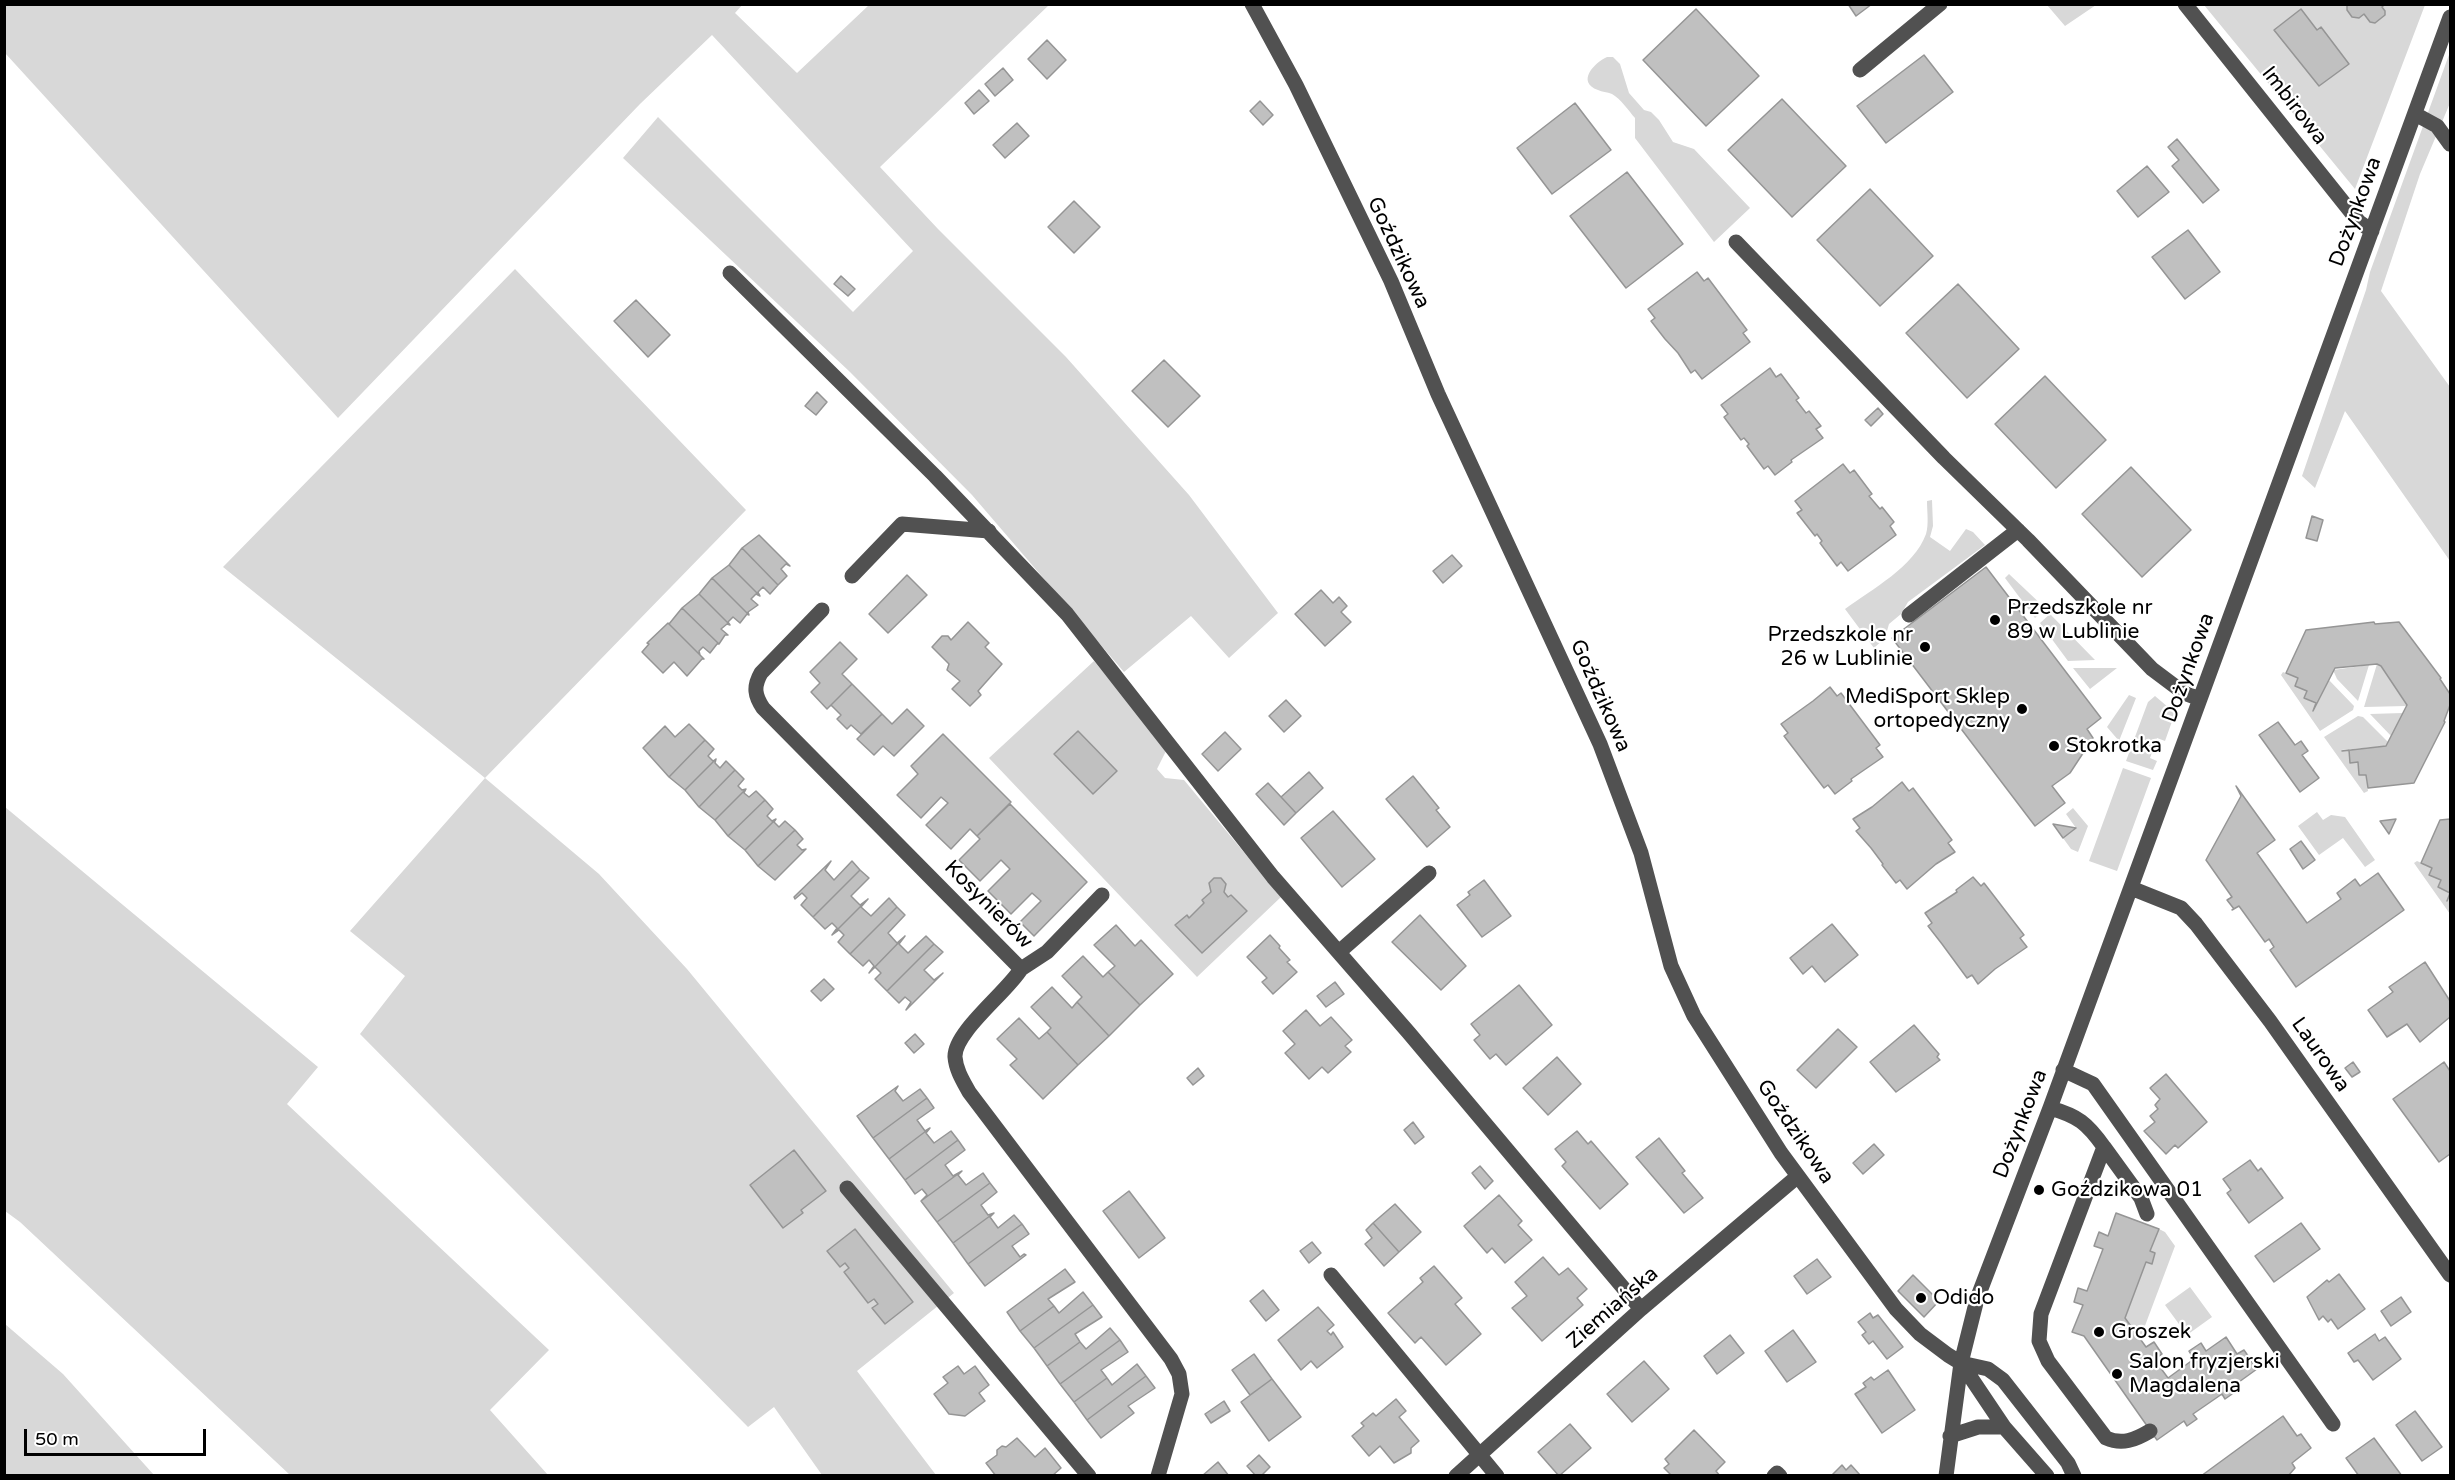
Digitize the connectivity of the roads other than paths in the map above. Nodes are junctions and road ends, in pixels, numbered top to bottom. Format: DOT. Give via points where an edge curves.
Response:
graph roads {
  1 [pos="1252,4"];
  2 [pos="1940,4"];
  3 [pos="2185,4"];
  4 [pos="2451,17"];
  5 [pos="1860,70"];
  6 [pos="2415,114"];
  7 [pos="2451,144"];
  8 [pos="2372,231"];
  9 [pos="1736,242"];
  10 [pos="730,273"];
  11 [pos="2018,530"];
  12 [pos="989,531"];
  13 [pos="852,576"];
  14 [pos="822,610"];
  15 [pos="1909,615"];
  16 [pos="2199,699"];
  17 [pos="1429,873"];
  18 [pos="2130,888"];
  19 [pos="1102,895"];
  20 [pos="1339,952"];
  21 [pos="1021,969"];
  22 [pos="2063,1070"];
  23 [pos="2050,1108"];
  24 [pos="2104,1147"];
  25 [pos="1798,1176"];
  26 [pos="847,1188"];
  27 [pos="2147,1214"];
  28 [pos="1331,1275"];
  29 [pos="2451,1275"];
  30 [pos="1641,1309"];
  31 [pos="1961,1363"];
  32 [pos="2333,1424"];
  33 [pos="2004,1428"];
  34 [pos="2150,1431"];
  35 [pos="1950,1436"];
  36 [pos="1478,1455"];
  37 [pos="1089,1476"];
  38 [pos="1158,1476"];
  39 [pos="1456,1476"];
  40 [pos="1497,1476"];
  41 [pos="1774,1476"];
  42 [pos="1780,1476"];
  43 [pos="1946,1476"];
  44 [pos="2047,1476"];
  45 [pos="2074,1476"];
  1 -- 25 [label="street, Goździkowa" via="1391,281 1438,394 1600,744 1641,853 1680,989 1710,1043"];
  2 -- 5 [label="street"];
  3 -- 8 [label="street, Imbirowa" via="2359,222"];
  4 -- 6 [label="street, Dożynkowa"];
  6 -- 7 [label="street" via="2437,126"];
  6 -- 8 [label="street, Dożynkowa"];
  8 -- 16 [label="street, Dożynkowa"];
  9 -- 11 [label="street"];
  10 -- 12 [label="street"];
  11 -- 15 [label="street"];
  11 -- 16 [label="street" via="2152,669 2184,693"];
  12 -- 13 [label="street" via="902,524"];
  12 -- 20 [label="street" via="1067,614 1273,877"];
  14 -- 21 [label="street, Kosynierów" via="761,673 755,686 757,699"];
  16 -- 18 [label="street, Dożynkowa"];
  17 -- 20 [label="street"];
  18 -- 22 [label="street, Dożynkowa"];
  18 -- 29 [label="street, Laurowa" via="2181,908 2196,924"];
  19 -- 21 [label="street" via="1047,952"];
  20 -- 30 [label="street"];
  21 -- 38 [label="street, Kosynierów" via="959,1041 955,1056 958,1072 969,1092 1172,1359 1182,1394"];
  22 -- 23 [label="street, Dożynkowa"];
  22 -- 32 [label="street" via="2092,1084"];
  23 -- 24 [label="street" via="2083,1121"];
  23 -- 31 [label="street, Dożynkowa" via="1977,1299"];
  24 -- 27 [label="street" via="2141,1198"];
  24 -- 34 [label="street" via="2041,1314 2039,1341 2048,1361 2106,1438 2117,1443"];
  25 -- 30 [label="street, Ziemiańska"];
  25 -- 31 [label="street, Goździkowa" via="1896,1309 1920,1334"];
  26 -- 37 [label="street"];
  28 -- 36 [label="street"];
  30 -- 36 [label="street, Ziemiańska"];
  31 -- 33 [label="street"];
  31 -- 35 [label="street, Dożynkowa"];
  31 -- 45 [label="street" via="1988,1369 2003,1380"];
  33 -- 35 [label="street" via="1978,1427"];
  33 -- 44 [label="street"];
  35 -- 43 [label="street, Dożynkowa"];
  36 -- 39 [label="street, Ziemiańska"];
  36 -- 40 [label="street"];
  41 -- 42 [label="street"];
}
